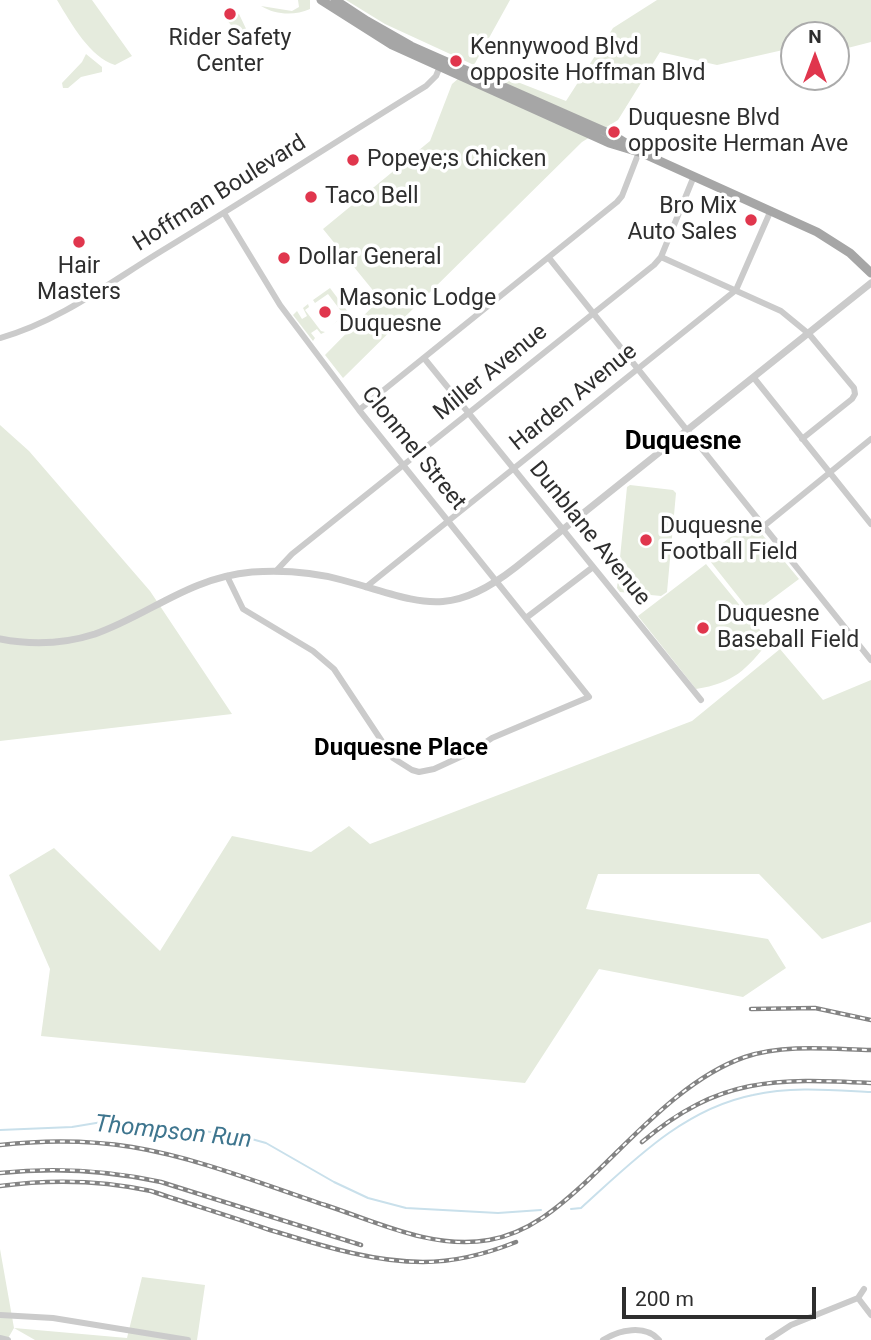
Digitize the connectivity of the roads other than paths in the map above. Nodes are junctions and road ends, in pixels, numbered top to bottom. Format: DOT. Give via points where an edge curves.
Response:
graph roads {
  1 [pos="321,0"];
  2 [pos="335,0"];
  3 [pos="442,63"];
  4 [pos="639,152"];
  5 [pos="694,176"];
  6 [pos="771,211"];
  7 [pos="224,213"];
  8 [pos="661,257"];
  9 [pos="549,258"];
  10 [pos="871,273"];
  11 [pos="871,283"];
  12 [pos="736,289"];
  13 [pos="593,313"];
  14 [pos="809,334"];
  15 [pos="0,338"];
  16 [pos="424,358"];
  17 [pos="639,369"];
  18 [pos="754,378"];
  19 [pos="359,410"];
  20 [pos="469,413"];
  21 [pos="689,431"];
  22 [pos="802,439"];
  23 [pos="871,439"];
  24 [pos="404,466"];
  25 [pos="513,469"];
  26 [pos="829,472"];
  27 [pos="448,521"];
  28 [pos="871,524"];
  29 [pos="764,526"];
  30 [pos="563,530"];
  31 [pos="593,567"];
  32 [pos="276,571"];
  33 [pos="227,576"];
  34 [pos="497,581"];
  35 [pos="366,587"];
  36 [pos="526,618"];
  37 [pos="0,639"];
  38 [pos="871,660"];
  39 [pos="701,699"];
  40 [pos="864,1289"];
  41 [pos="858,1298"];
  42 [pos="0,1315"];
  43 [pos="871,1315"];
  44 [pos="779,1332"];
  45 [pos="0,1338"];
  46 [pos="8,1340"];
  47 [pos="188,1340"];
  48 [pos="603,1340"];
  49 [pos="659,1340"];
  50 [pos="768,1340"];
  51 [pos="786,1340"];
  1 -- 3 [label="main road" via="385,41"];
  2 -- 3 [label="main road"];
  3 -- 4 [label="main road"];
  3 -- 7 [label="street, Hoffman Boulevard" via="426,86"];
  4 -- 5 [label="main road"];
  4 -- 9 [label="street" via="617,202"];
  5 -- 6 [label="main road"];
  5 -- 8 [label="street, Miller Avenue"];
  6 -- 10 [label="main road" via="827,237"];
  6 -- 12 [label="street, Harden Avenue"];
  7 -- 15 [label="street, Hoffman Boulevard" via="63,312"];
  7 -- 19 [label="street, Clonmel Street" via="280,304"];
  8 -- 12 [label="street"];
  8 -- 13 [label="street, Miller Avenue"];
  9 -- 13 [label="street"];
  9 -- 16 [label="street"];
  11 -- 14 [label="street"];
  12 -- 14 [label="street" via="781,310"];
  12 -- 17 [label="street, Harden Avenue"];
  13 -- 17 [label="street"];
  13 -- 20 [label="street, Miller Avenue"];
  14 -- 18 [label="street"];
  14 -- 22 [label="street" via="855,394"];
  16 -- 19 [label="street"];
  16 -- 20 [label="street, Dunblane Avenue"];
  17 -- 21 [label="street"];
  17 -- 25 [label="street, Harden Avenue"];
  18 -- 21 [label="street"];
  18 -- 22 [label="street"];
  19 -- 24 [label="street, Clonmel Street"];
  20 -- 24 [label="street, Miller Avenue"];
  20 -- 25 [label="street, Dunblane Avenue"];
  21 -- 29 [label="street"];
  21 -- 30 [label="street"];
  22 -- 26 [label="street"];
  23 -- 26 [label="street"];
  24 -- 27 [label="street, Clonmel Street"];
  24 -- 32 [label="street, Miller Avenue"];
  25 -- 27 [label="street, Harden Avenue"];
  25 -- 30 [label="street, Dunblane Avenue"];
  26 -- 28 [label="street"];
  26 -- 29 [label="street"];
  27 -- 34 [label="street, Clonmel Street"];
  27 -- 35 [label="street, Harden Avenue"];
  29 -- 38 [label="street"];
  30 -- 31 [label="street, Dunblane Avenue"];
  30 -- 34 [label="street"];
  31 -- 36 [label="street"];
  31 -- 39 [label="street, Dunblane Avenue"];
  32 -- 33 [label="street"];
  32 -- 35 [label="street" via="320,575"];
  33 -- 36 [label="street, Clonmel Street" via="243,609 334,669 386,748 404,767 419,772 589,697"];
  33 -- 37 [label="street" via="191,587 82,638 36,643"];
  34 -- 35 [label="street" via="465,597 435,602 404,599"];
  34 -- 36 [label="street, Clonmel Street"];
  40 -- 41 [label="street"];
  41 -- 43 [label="street"];
  41 -- 44 [label="street"];
  42 -- 47 [label="street" via="54,1318"];
  44 -- 50 [label="street"];
  44 -- 51 [label="street"];
  45 -- 46 [label="street"];
  48 -- 49 [label="street" via="634,1330"];
}
